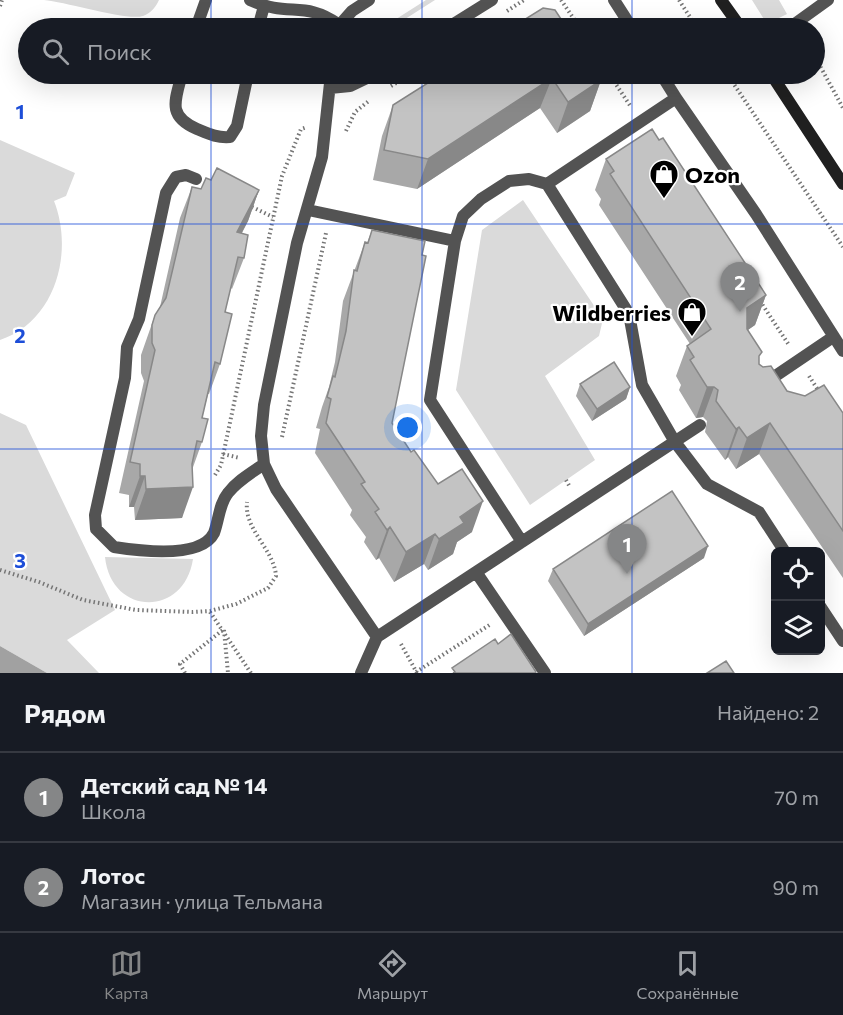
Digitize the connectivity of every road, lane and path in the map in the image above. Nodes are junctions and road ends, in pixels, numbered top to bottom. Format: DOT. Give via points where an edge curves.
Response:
graph roads {
  1 [pos="2,0"];
  2 [pos="206,0"];
  3 [pos="250,0"];
  4 [pos="369,0"];
  5 [pos="492,0"];
  6 [pos="561,0"];
  7 [pos="614,0"];
  8 [pos="678,0"];
  9 [pos="721,0"];
  10 [pos="828,0"];
  11 [pos="0,6"];
  12 [pos="264,6"];
  13 [pos="200,18"];
  14 [pos="261,18"];
  15 [pos="333,18"];
  16 [pos="348,18"];
  17 [pos="463,18"];
  18 [pos="573,18"];
  19 [pos="626,18"];
  20 [pos="691,18"];
  21 [pos="734,18"];
  22 [pos="803,18"];
  23 [pos="825,75"];
  24 [pos="179,84"];
  25 [pos="246,84"];
  26 [pos="330,84"];
  27 [pos="356,84"];
  28 [pos="395,84"];
  29 [pos="616,84"];
  30 [pos="667,84"];
  31 [pos="735,84"];
  32 [pos="778,84"];
  33 [pos="330,88"];
  34 [pos="382,92"];
  35 [pos="373,98"];
  36 [pos="676,98"];
  37 [pos="843,108"];
  38 [pos="327,117"];
  39 [pos="641,122"];
  40 [pos="345,137"];
  41 [pos="841,175"];
  42 [pos="196,179"];
  43 [pos="547,184"];
  44 [pos="244,203"];
  45 [pos="308,210"];
  46 [pos="330,215"];
  47 [pos="273,217"];
  48 [pos="455,241"];
  49 [pos="843,247"];
  50 [pos="753,291"];
  51 [pos="833,337"];
  52 [pos="843,351"];
  53 [pos="799,360"];
  54 [pos="755,390"];
  55 [pos="824,399"];
  56 [pos="700,425"];
  57 [pos="675,442"];
  58 [pos="282,445"];
  59 [pos="264,464"];
  60 [pos="246,477"];
  61 [pos="211,482"];
  62 [pos="522,542"];
  63 [pos="782,547"];
  64 [pos="0,570"];
  65 [pos="476,572"];
  66 [pos="210,611"];
  67 [pos="825,614"];
  68 [pos="497,620"];
  69 [pos="392,627"];
  70 [pos="224,629"];
  71 [pos="377,637"];
  72 [pos="843,641"];
  73 [pos="185,673"];
  74 [pos="228,673"];
  75 [pos="251,673"];
  76 [pos="362,673"];
  77 [pos="417,673"];
  78 [pos="545,673"];
  1 -- 11 [label="path"];
  2 -- 13 [label="lane"];
  3 -- 12 [label="lane"];
  4 -- 16 [label="lane"];
  5 -- 17 [label="lane"];
  6 -- 18 [label="path"];
  7 -- 19 [label="lane"];
  8 -- 20 [label="path"];
  9 -- 21 [label="main road"];
  10 -- 22 [label="lane"];
  12 -- 14 [label="lane"];
  12 -- 15 [label="lane" via="304,0 325,7"];
  23 -- 37 [label="path"];
  24 -- 25 [label="lane" via="176,112 184,123 217,138 230,137 237,126"];
  26 -- 33 [label="lane"];
  27 -- 33 [label="lane"];
  28 -- 34 [label="path"];
  29 -- 39 [label="path"];
  30 -- 36 [label="lane"];
  31 -- 49 [label="path"];
  32 -- 41 [label="main road"];
  33 -- 38 [label="lane"];
  35 -- 40 [label="path" via="355,112"];
  36 -- 39 [label="lane"];
  36 -- 51 [label="lane" via="756,214"];
  38 -- 45 [label="lane" via="322,157"];
  38 -- 47 [label="path" via="301,129 282,176"];
  39 -- 43 [label="lane"];
  42 -- 60 [label="lane" via="176,177 166,193 139,320 128,347 125,378 95,515 96,529 114,547 190,550 204,546 213,533 226,496"];
  43 -- 48 [label="lane" via="529,179 509,182 490,193 464,216"];
  43 -- 57 [label="lane" via="629,314 642,386"];
  44 -- 47 [label="path"];
  45 -- 46 [label="lane"];
  45 -- 59 [label="lane" via="297,243 264,405"];
  46 -- 48 [label="lane"];
  46 -- 58 [label="path"];
  47 -- 61 [label="path" via="221,465"];
  48 -- 62 [label="lane" via="430,400"];
  50 -- 53 [label="path"];
  51 -- 52 [label="lane"];
  51 -- 53 [label="lane"];
  53 -- 54 [label="lane"];
  53 -- 55 [label="path"];
  56 -- 57 [label="lane"];
  57 -- 62 [label="lane"];
  57 -- 63 [label="lane" via="707,484 759,512"];
  59 -- 60 [label="lane"];
  59 -- 71 [label="lane" via="276,489"];
  60 -- 66 [label="path" via="246,510 272,558 276,576 268,588 236,604"];
  62 -- 65 [label="lane"];
  64 -- 66 [label="path" via="93,602 136,610"];
  65 -- 69 [label="lane"];
  65 -- 78 [label="lane"];
  66 -- 70 [label="path"];
  67 -- 72 [label="lane"];
  68 -- 77 [label="path"];
  69 -- 71 [label="lane"];
  69 -- 77 [label="path"];
  70 -- 73 [label="path" via="180,664"];
  70 -- 74 [label="path"];
  70 -- 75 [label="path"];
  71 -- 76 [label="lane"];
}
